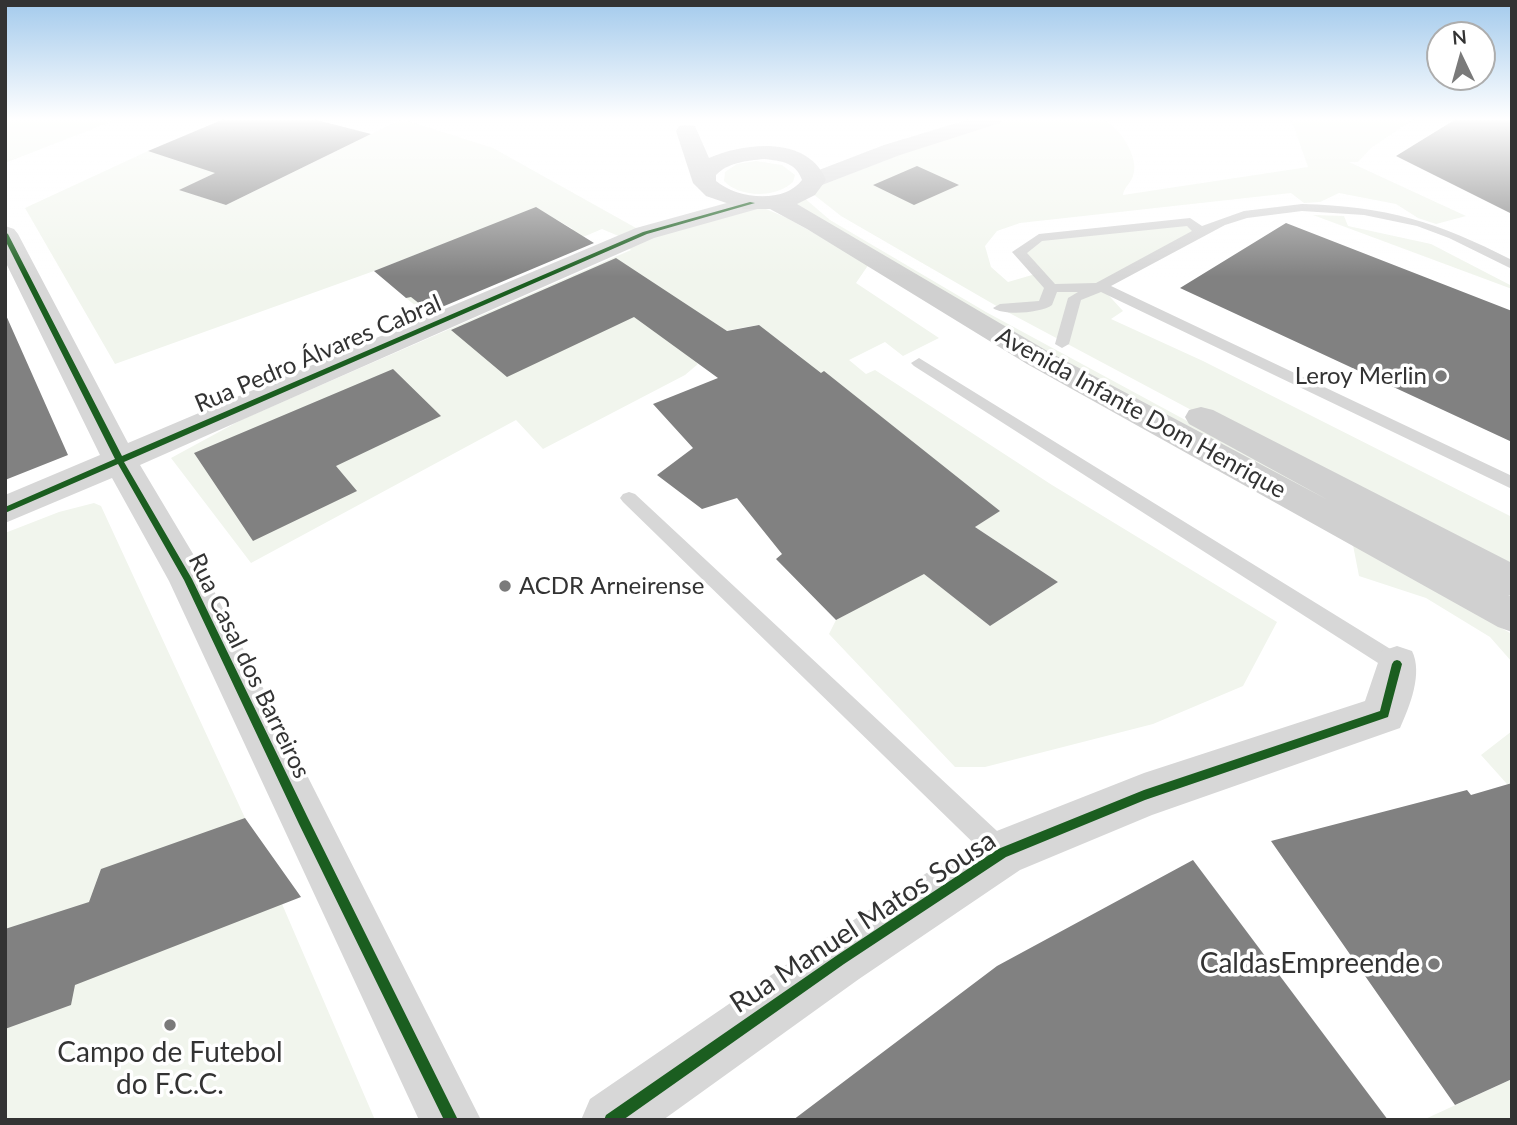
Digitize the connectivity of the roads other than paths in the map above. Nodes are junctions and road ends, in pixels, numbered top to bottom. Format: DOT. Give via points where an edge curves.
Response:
graph roads {
  1 [pos="702,172"];
  2 [pos="708,172"];
  3 [pos="809,172"];
  4 [pos="842,172"];
  5 [pos="704,178"];
  6 [pos="811,185"];
  7 [pos="763,202"];
  8 [pos="1201,232"];
  9 [pos="645,233"];
  10 [pos="5,234"];
  11 [pos="1512,265"];
  12 [pos="1102,287"];
  13 [pos="1051,288"];
  14 [pos="1000,308"];
  15 [pos="1062,344"];
  16 [pos="919,363"];
  17 [pos="120,461"];
  18 [pos="1512,483"];
  19 [pos="629,498"];
  20 [pos="5,510"];
  21 [pos="1512,581"];
  22 [pos="1512,616"];
  23 [pos="1397,664"];
  24 [pos="1002,853"];
  25 [pos="451,1120"];
  26 [pos="611,1120"];
  1 -- 5 [label="main road"];
  2 -- 5 [label="main road"];
  3 -- 6 [label="main road, Avenida Infante Dom Henrique"];
  4 -- 6 [label="street"];
  5 -- 7 [label="main road, Avenida Infante Dom Henrique" via="721,196"];
  5 -- 9 [label="street"];
  6 -- 7 [label="main road" via="794,197"];
  6 -- 14 [label="main road, Avenida Infante Dom Henrique" via="841,216"];
  7 -- 9 [label="street"];
  7 -- 22 [label="main road, Avenida Infante Dom Henrique" via="816,224 1038,358"];
  8 -- 11 [label="lane" via="1248,213 1358,209 1443,231"];
  8 -- 12 [label="lane"];
  8 -- 13 [label="lane" via="1190,222 1038,238 1019,252"];
  9 -- 17 [label="street, Rua Pedro Álvares Cabral"];
  10 -- 17 [label="street, Rua Casal dos Barreiros"];
  12 -- 13 [label="lane"];
  12 -- 15 [label="lane" via="1075,298"];
  12 -- 18 [label="lane"];
  13 -- 14 [label="lane" via="1045,305"];
  14 -- 15 [label="main road, Avenida Infante Dom Henrique"];
  15 -- 21 [label="main road, Avenida Infante Dom Henrique"];
  16 -- 23 [label="lane"];
  17 -- 20 [label="street, Rua Pedro Álvares Cabral"];
  17 -- 25 [label="street, Rua Casal dos Barreiros" via="188,579"];
  19 -- 24 [label="lane"];
  23 -- 24 [label="street, Rua Manuel Matos Sousa" via="1384,714 1144,794"];
  24 -- 26 [label="street, Rua Manuel Matos Sousa"];
}
